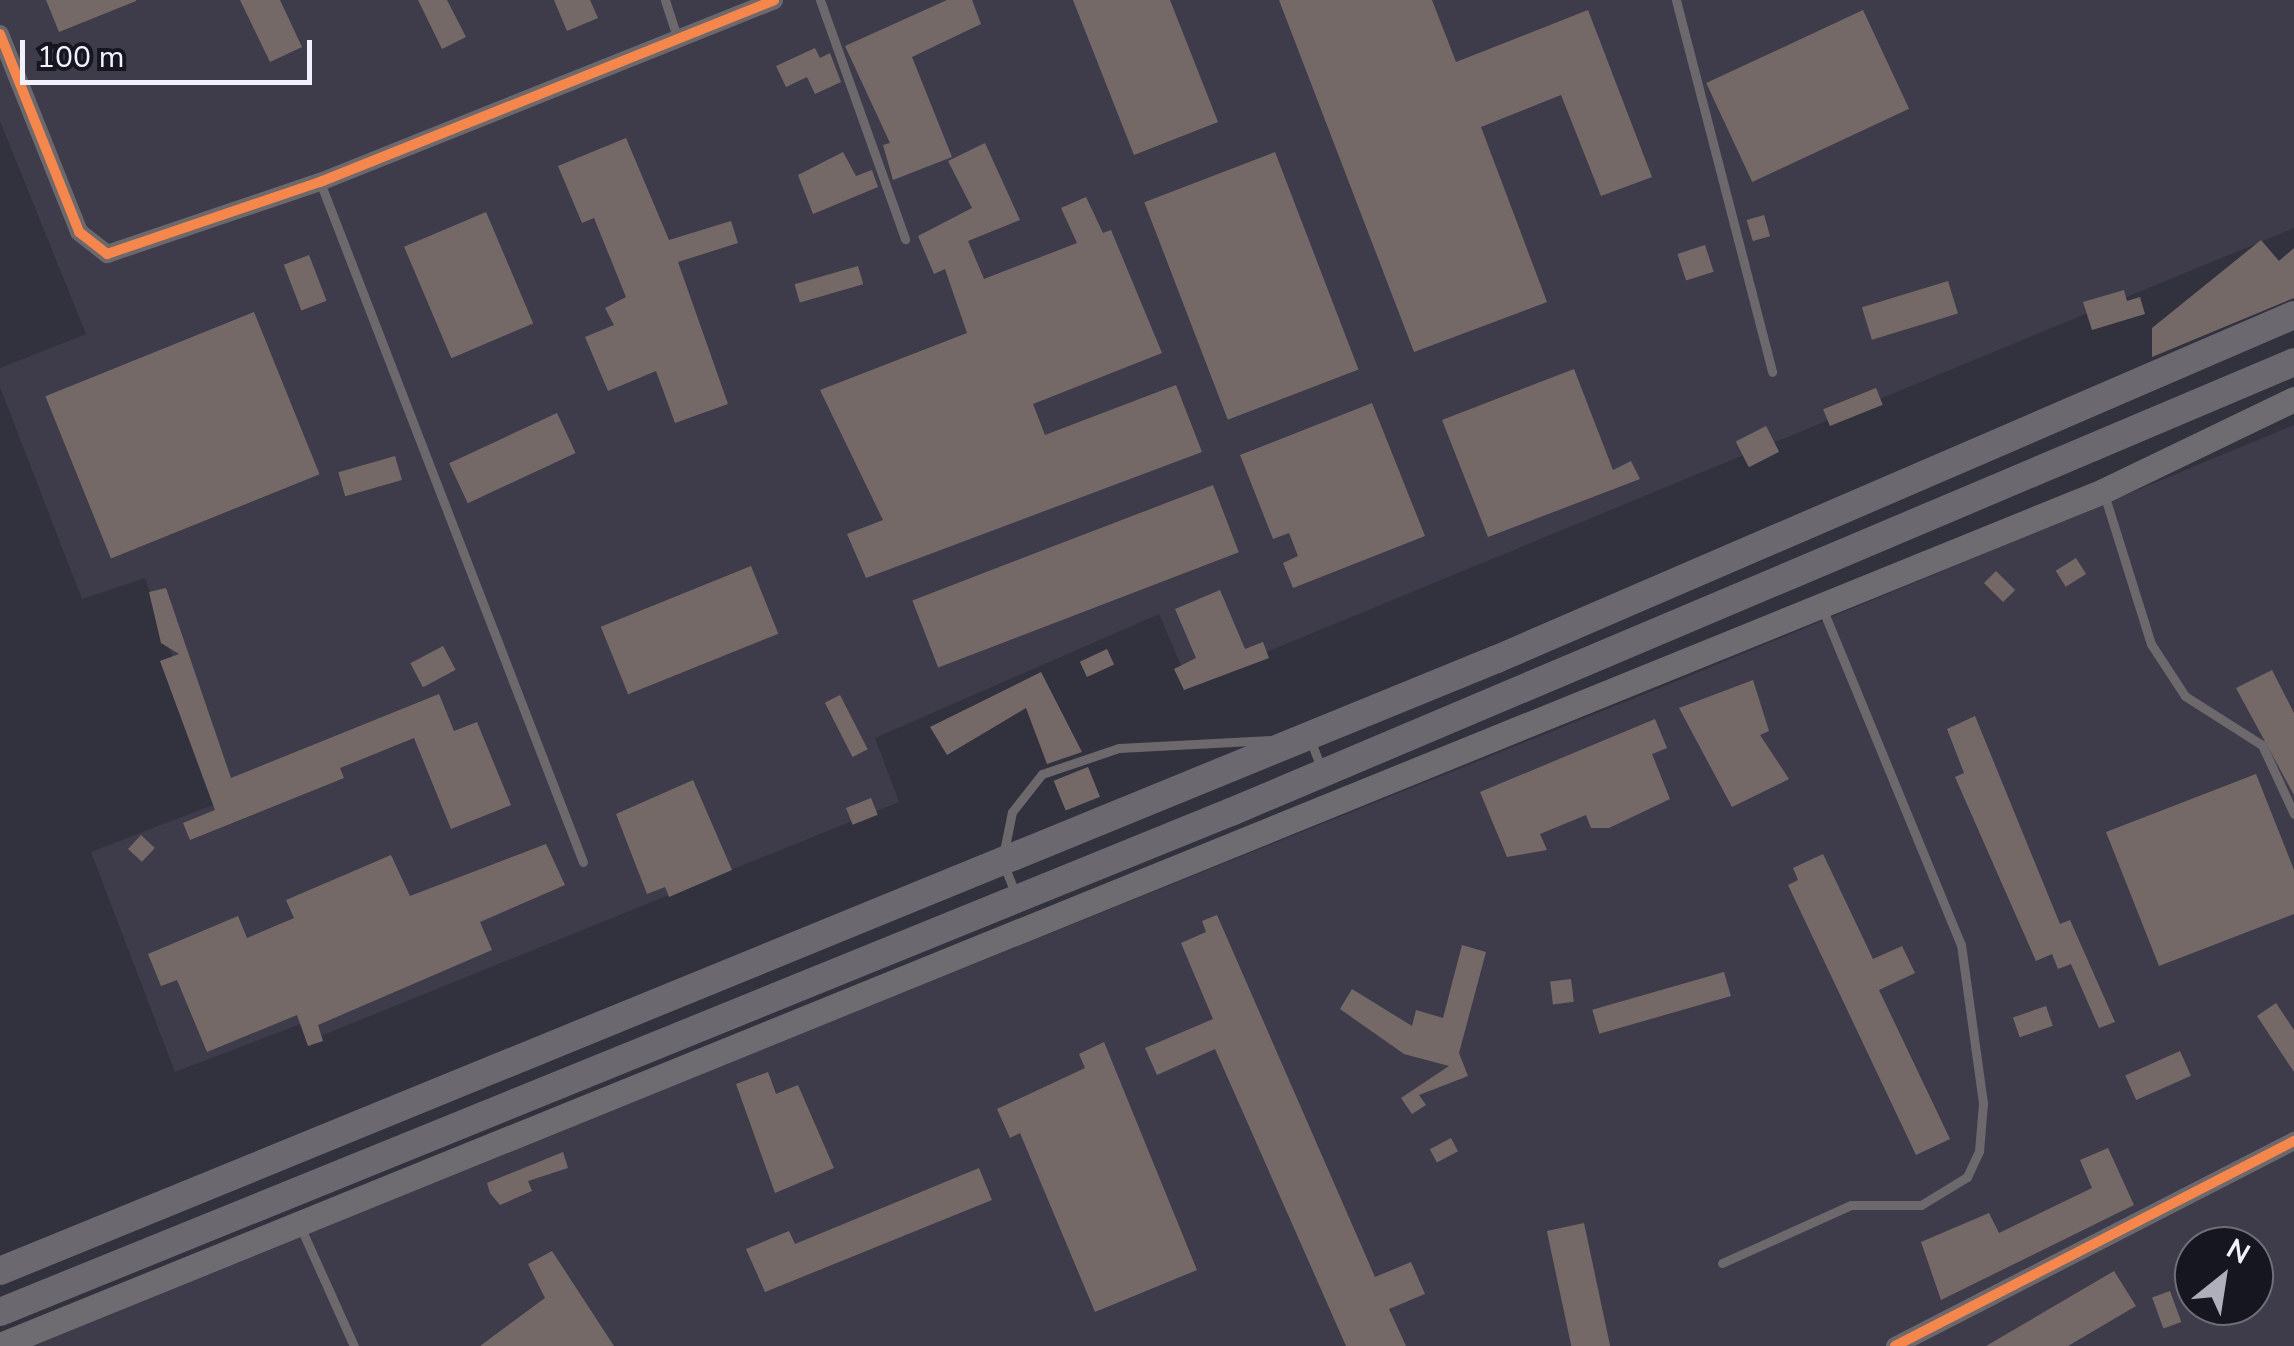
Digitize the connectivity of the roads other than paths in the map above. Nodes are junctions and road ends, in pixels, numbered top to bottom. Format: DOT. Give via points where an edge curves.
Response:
graph roads {
  1 [pos="665,0"];
  2 [pos="774,0"];
  3 [pos="820,0"];
  4 [pos="1676,0"];
  5 [pos="0,34"];
  6 [pos="677,38"];
  7 [pos="320,182"];
  8 [pos="905,239"];
  9 [pos="2294,315"];
  10 [pos="2294,362"];
  11 [pos="1772,372"];
  12 [pos="2294,400"];
  13 [pos="2103,491"];
  14 [pos="1821,604"];
  15 [pos="1310,737"];
  16 [pos="1322,772"];
  17 [pos="2294,814"];
  18 [pos="1002,861"];
  19 [pos="583,862"];
  20 [pos="1017,898"];
  21 [pos="2294,1142"];
  22 [pos="262,1164"];
  23 [pos="277,1201"];
  24 [pos="300,1226"];
  25 [pos="1722,1263"];
  26 [pos="0,1271"];
  27 [pos="0,1312"];
  28 [pos="0,1345"];
  29 [pos="354,1346"];
  30 [pos="1895,1346"];
  1 -- 6 [label="lane"];
  2 -- 6 [label="street"];
  3 -- 8 [label="lane"];
  4 -- 11 [label="lane"];
  5 -- 7 [label="street" via="79,232 96,251 118,252"];
  6 -- 7 [label="street"];
  7 -- 19 [label="lane"];
  9 -- 15 [label="highway"];
  10 -- 16 [label="highway"];
  12 -- 13 [label="main road"];
  13 -- 14 [label="main road"];
  13 -- 17 [label="lane" via="2152,644 2185,696 2262,745"];
  14 -- 24 [label="main road"];
  14 -- 25 [label="lane" via="1961,945 1983,1102 1979,1151 1967,1177 1921,1205 1852,1205"];
  15 -- 16 [label="lane"];
  15 -- 18 [label="highway"];
  15 -- 18 [label="lane" via="1119,748 1042,774 1012,812"];
  16 -- 20 [label="highway"];
  18 -- 20 [label="lane"];
  18 -- 22 [label="highway"];
  20 -- 23 [label="highway"];
  21 -- 30 [label="street"];
  22 -- 23 [label="highway"];
  22 -- 26 [label="highway"];
  23 -- 27 [label="highway"];
  24 -- 28 [label="main road"];
  24 -- 29 [label="lane"];
}
